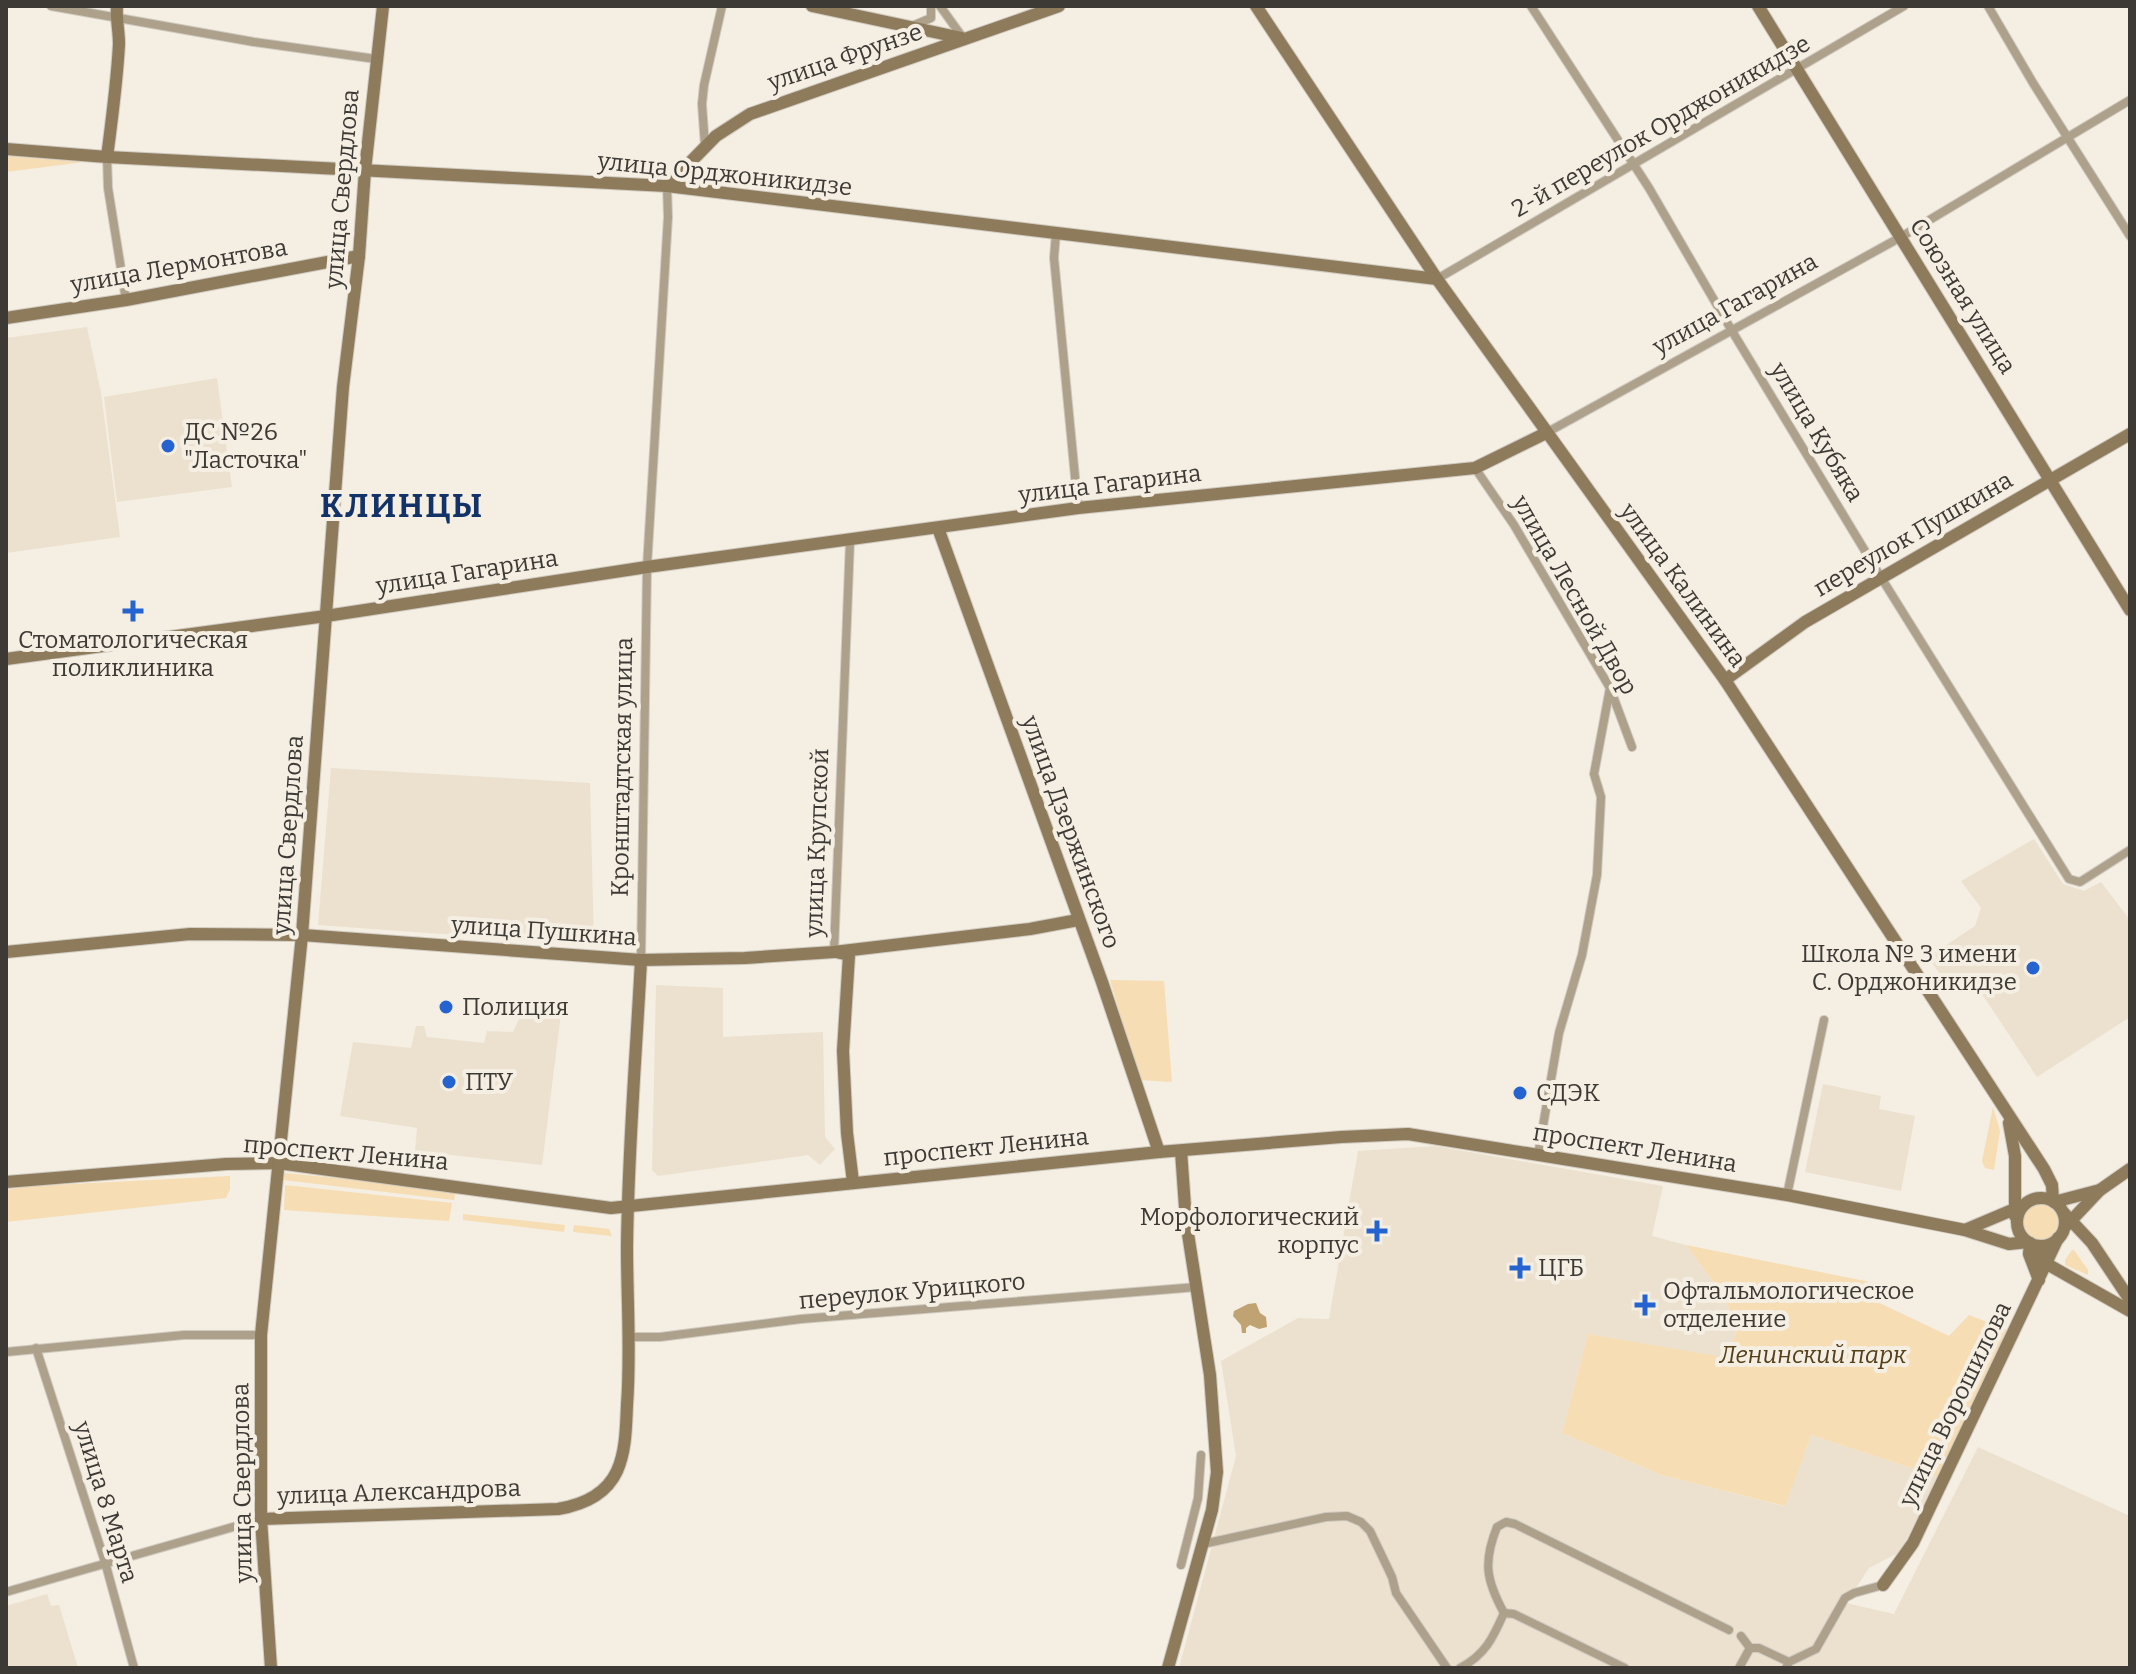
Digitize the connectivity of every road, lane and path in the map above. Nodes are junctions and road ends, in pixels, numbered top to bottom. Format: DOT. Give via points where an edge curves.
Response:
graph roads {
  1 [pos="51,6"];
  2 [pos="383,6"];
  3 [pos="722,6"];
  4 [pos="812,6"];
  5 [pos="931,6"];
  6 [pos="940,6"];
  7 [pos="1059,6"];
  8 [pos="1256,6"];
  9 [pos="1531,6"];
  10 [pos="1758,6"];
  11 [pos="1904,6"];
  12 [pos="1988,6"];
  13 [pos="116,12"];
  14 [pos="911,27"];
  15 [pos="963,39"];
  16 [pos="376,59"];
  17 [pos="1798,69"];
  18 [pos="2130,100"];
  19 [pos="2067,137"];
  20 [pos="705,146"];
  21 [pos="6,149"];
  22 [pos="107,157"];
  23 [pos="1633,165"];
  24 [pos="365,170"];
  25 [pos="667,186"];
  26 [pos="1056,233"];
  27 [pos="2130,236"];
  28 [pos="1901,237"];
  29 [pos="359,256"];
  30 [pos="1437,279"];
  31 [pos="126,300"];
  32 [pos="6,318"];
  33 [pos="1732,331"];
  34 [pos="1546,433"];
  35 [pos="2130,434"];
  36 [pos="1475,468"];
  37 [pos="2051,479"];
  38 [pos="1078,508"];
  39 [pos="938,528"];
  40 [pos="850,541"];
  41 [pos="647,567"];
  42 [pos="1882,579"];
  43 [pos="2130,610"];
  44 [pos="326,616"];
  45 [pos="6,659"];
  46 [pos="1725,680"];
  47 [pos="1610,688"];
  48 [pos="1632,747"];
  49 [pos="2130,850"];
  50 [pos="1078,920"];
  51 [pos="302,935"];
  52 [pos="6,952"];
  53 [pos="834,952"];
  54 [pos="641,960"];
  55 [pos="1824,1020"];
  56 [pos="2004,1109"];
  57 [pos="1181,1151"];
  58 [pos="1159,1152"];
  59 [pos="1538,1155"];
  60 [pos="278,1163"];
  61 [pos="2130,1169"];
  62 [pos="6,1182"];
  63 [pos="853,1182"];
  64 [pos="2100,1190"];
  65 [pos="1787,1195"];
  66 [pos="628,1207"];
  67 [pos="2017,1212"];
  68 [pos="2061,1217"];
  69 [pos="1965,1230"];
  70 [pos="2032,1244"];
  71 [pos="2047,1264"];
  72 [pos="2039,1280"];
  73 [pos="1197,1287"];
  74 [pos="2130,1300"];
  75 [pos="2130,1311"];
  76 [pos="261,1335"];
  77 [pos="630,1337"];
  78 [pos="36,1348"];
  79 [pos="6,1352"];
  80 [pos="1201,1455"];
  81 [pos="605,1488"];
  82 [pos="261,1519"];
  83 [pos="1203,1544"];
  84 [pos="105,1562"];
  85 [pos="1181,1565"];
  86 [pos="1883,1585"];
  87 [pos="6,1592"];
  88 [pos="1504,1613"];
  89 [pos="1729,1630"];
  90 [pos="1741,1636"];
  91 [pos="1750,1648"];
  92 [pos="1787,1665"];
  93 [pos="134,1668"];
  94 [pos="271,1668"];
  95 [pos="1168,1668"];
  96 [pos="1447,1668"];
  97 [pos="1460,1668"];
  98 [pos="1625,1668"];
  99 [pos="1739,1668"];
  1 -- 13 [label="street"];
  2 -- 16 [label="main road, улица Свердлова"];
  3 -- 20 [label="street" via="704,85"];
  4 -- 14 [label="main road"];
  5 -- 14 [label="street" via="931,18"];
  6 -- 15 [label="street"];
  7 -- 15 [label="main road, улица Фрунзе"];
  8 -- 30 [label="main road, улица Калинина"];
  9 -- 23 [label="street, улица Кубяка"];
  10 -- 17 [label="main road, Союзная улица"];
  11 -- 17 [label="street, 2-й переулок Орджоникидзе"];
  12 -- 19 [label="street"];
  13 -- 16 [label="street" via="254,42"];
  13 -- 22 [label="main road" via="116,89"];
  14 -- 15 [label="main road"];
  15 -- 20 [label="main road, улица Фрунзе" via="750,114"];
  16 -- 24 [label="main road, улица Свердлова"];
  17 -- 23 [label="street, 2-й переулок Орджоникидзе"];
  17 -- 28 [label="main road, Союзная улица"];
  18 -- 19 [label="street, улица Гагарина"];
  19 -- 27 [label="street"];
  19 -- 28 [label="street, улица Гагарина"];
  20 -- 25 [label="main road, улица Фрунзе"];
  21 -- 22 [label="main road, улица Орджоникидзе"];
  22 -- 24 [label="main road, улица Орджоникидзе"];
  22 -- 31 [label="street"];
  23 -- 30 [label="street, 2-й переулок Орджоникидзе"];
  23 -- 33 [label="street, улица Кубяка"];
  24 -- 25 [label="main road, улица Орджоникидзе"];
  24 -- 29 [label="main road, улица Свердлова"];
  25 -- 26 [label="main road, улица Орджоникидзе"];
  25 -- 41 [label="street, Кронштадтская улица"];
  26 -- 30 [label="main road, улица Орджоникидзе"];
  26 -- 38 [label="street"];
  28 -- 33 [label="street, улица Гагарина"];
  28 -- 37 [label="main road, Союзная улица"];
  29 -- 31 [label="main road, улица Лермонтова"];
  29 -- 44 [label="main road, улица Свердлова"];
  30 -- 34 [label="main road, улица Калинина"];
  31 -- 32 [label="main road, улица Лермонтова"];
  33 -- 34 [label="street, улица Гагарина"];
  33 -- 42 [label="street, улица Кубяка"];
  34 -- 36 [label="main road, улица Гагарина"];
  34 -- 46 [label="main road, улица Калинина"];
  35 -- 37 [label="main road, переулок Пушкина"];
  36 -- 38 [label="main road, улица Гагарина"];
  36 -- 47 [label="street, улица Лесной Двор"];
  37 -- 42 [label="main road, переулок Пушкина"];
  37 -- 43 [label="main road, Союзная улица"];
  38 -- 39 [label="main road, улица Гагарина"];
  39 -- 40 [label="main road, улица Гагарина"];
  39 -- 50 [label="main road, улица Дзержинского"];
  40 -- 41 [label="main road, улица Гагарина"];
  40 -- 53 [label="street, улица Крупской"];
  41 -- 44 [label="main road, улица Гагарина"];
  41 -- 54 [label="street, Кронштадтская улица"];
  42 -- 46 [label="main road, переулок Пушкина" via="1805,622"];
  42 -- 49 [label="street, улица Кубяка" via="2069,879 2080,882"];
  44 -- 45 [label="main road, улица Гагарина"];
  44 -- 51 [label="main road, улица Свердлова"];
  46 -- 56 [label="main road, улица Калинина"];
  47 -- 48 [label="street, улица Лесной Двор"];
  47 -- 59 [label="street" via="1594,774 1601,797 1597,875 1582,955 1559,1033"];
  50 -- 53 [label="main road, улица Пушкина"];
  50 -- 58 [label="main road, улица Дзержинского"];
  51 -- 52 [label="main road, улица Пушкина" via="190,934"];
  51 -- 54 [label="main road, улица Пушкина"];
  51 -- 60 [label="main road, улица Свердлова"];
  53 -- 54 [label="main road, улица Пушкина"];
  53 -- 63 [label="main road, улица Крупской" via="849,955 843,1051"];
  54 -- 66 [label="main road, Кронштадтская улица"];
  55 -- 65 [label="street"];
  56 -- 67 [label="main road" via="2015,1156"];
  56 -- 68 [label="main road, улица Калинина" via="2050,1179"];
  57 -- 58 [label="main road, проспект Ленина"];
  57 -- 59 [label="main road, проспект Ленина" via="1408,1134"];
  57 -- 73 [label="main road"];
  58 -- 63 [label="main road, проспект Ленина"];
  59 -- 65 [label="main road, проспект Ленина"];
  60 -- 62 [label="main road, проспект Ленина"];
  60 -- 66 [label="main road, проспект Ленина"];
  60 -- 76 [label="main road, улица Свердлова"];
  61 -- 64 [label="main road"];
  63 -- 66 [label="main road, проспект Ленина"];
  64 -- 68 [label="main road"];
  64 -- 68 [label="main road"];
  65 -- 69 [label="main road, проспект Ленина"];
  66 -- 77 [label="main road, Кронштадтская улица"];
  67 -- 68 [label="main road" via="2036,1198"];
  67 -- 69 [label="main road"];
  67 -- 70 [label="main road" via="2018,1231"];
  68 -- 70 [label="main road" via="2046,1245"];
  68 -- 71 [label="main road, улица Ворошилова"];
  68 -- 74 [label="main road, улица Калинина" via="2098,1251"];
  69 -- 70 [label="main road, проспект Ленина" via="2009,1244"];
  70 -- 71 [label="main road"];
  70 -- 72 [label="main road" via="2029,1254"];
  71 -- 72 [label="main road, улица Ворошилова"];
  71 -- 75 [label="main road"];
  72 -- 86 [label="main road, улица Ворошилова" via="1913,1543"];
  73 -- 77 [label="street, переулок Урицкого"];
  73 -- 83 [label="main road" via="1217,1459"];
  76 -- 78 [label="street" via="184,1335"];
  76 -- 82 [label="main road, улица Свердлова"];
  77 -- 81 [label="main road, Кронштадтская улица" via="623,1447 616,1474"];
  78 -- 79 [label="street"];
  78 -- 84 [label="street, улица 8 Марта"];
  80 -- 85 [label="street" via="1198,1498"];
  81 -- 82 [label="main road, улица Александрова" via="583,1503 558,1509"];
  82 -- 84 [label="street, улица Александрова"];
  82 -- 94 [label="main road, улица Свердлова"];
  83 -- 95 [label="main road"];
  83 -- 96 [label="street" via="1326,1517 1361,1522 1370,1531 1396,1593"];
  84 -- 87 [label="street, улица Александрова"];
  84 -- 93 [label="street, улица 8 Марта"];
  86 -- 92 [label="street" via="1845,1598 1816,1649"];
  88 -- 89 [label="street" via="1491,1589 1487,1553 1497,1527 1506,1522"];
  88 -- 97 [label="street" via="1485,1651"];
  88 -- 98 [label="street"];
  90 -- 91 [label="street"];
  91 -- 92 [label="street"];
  91 -- 99 [label="street"];
}
